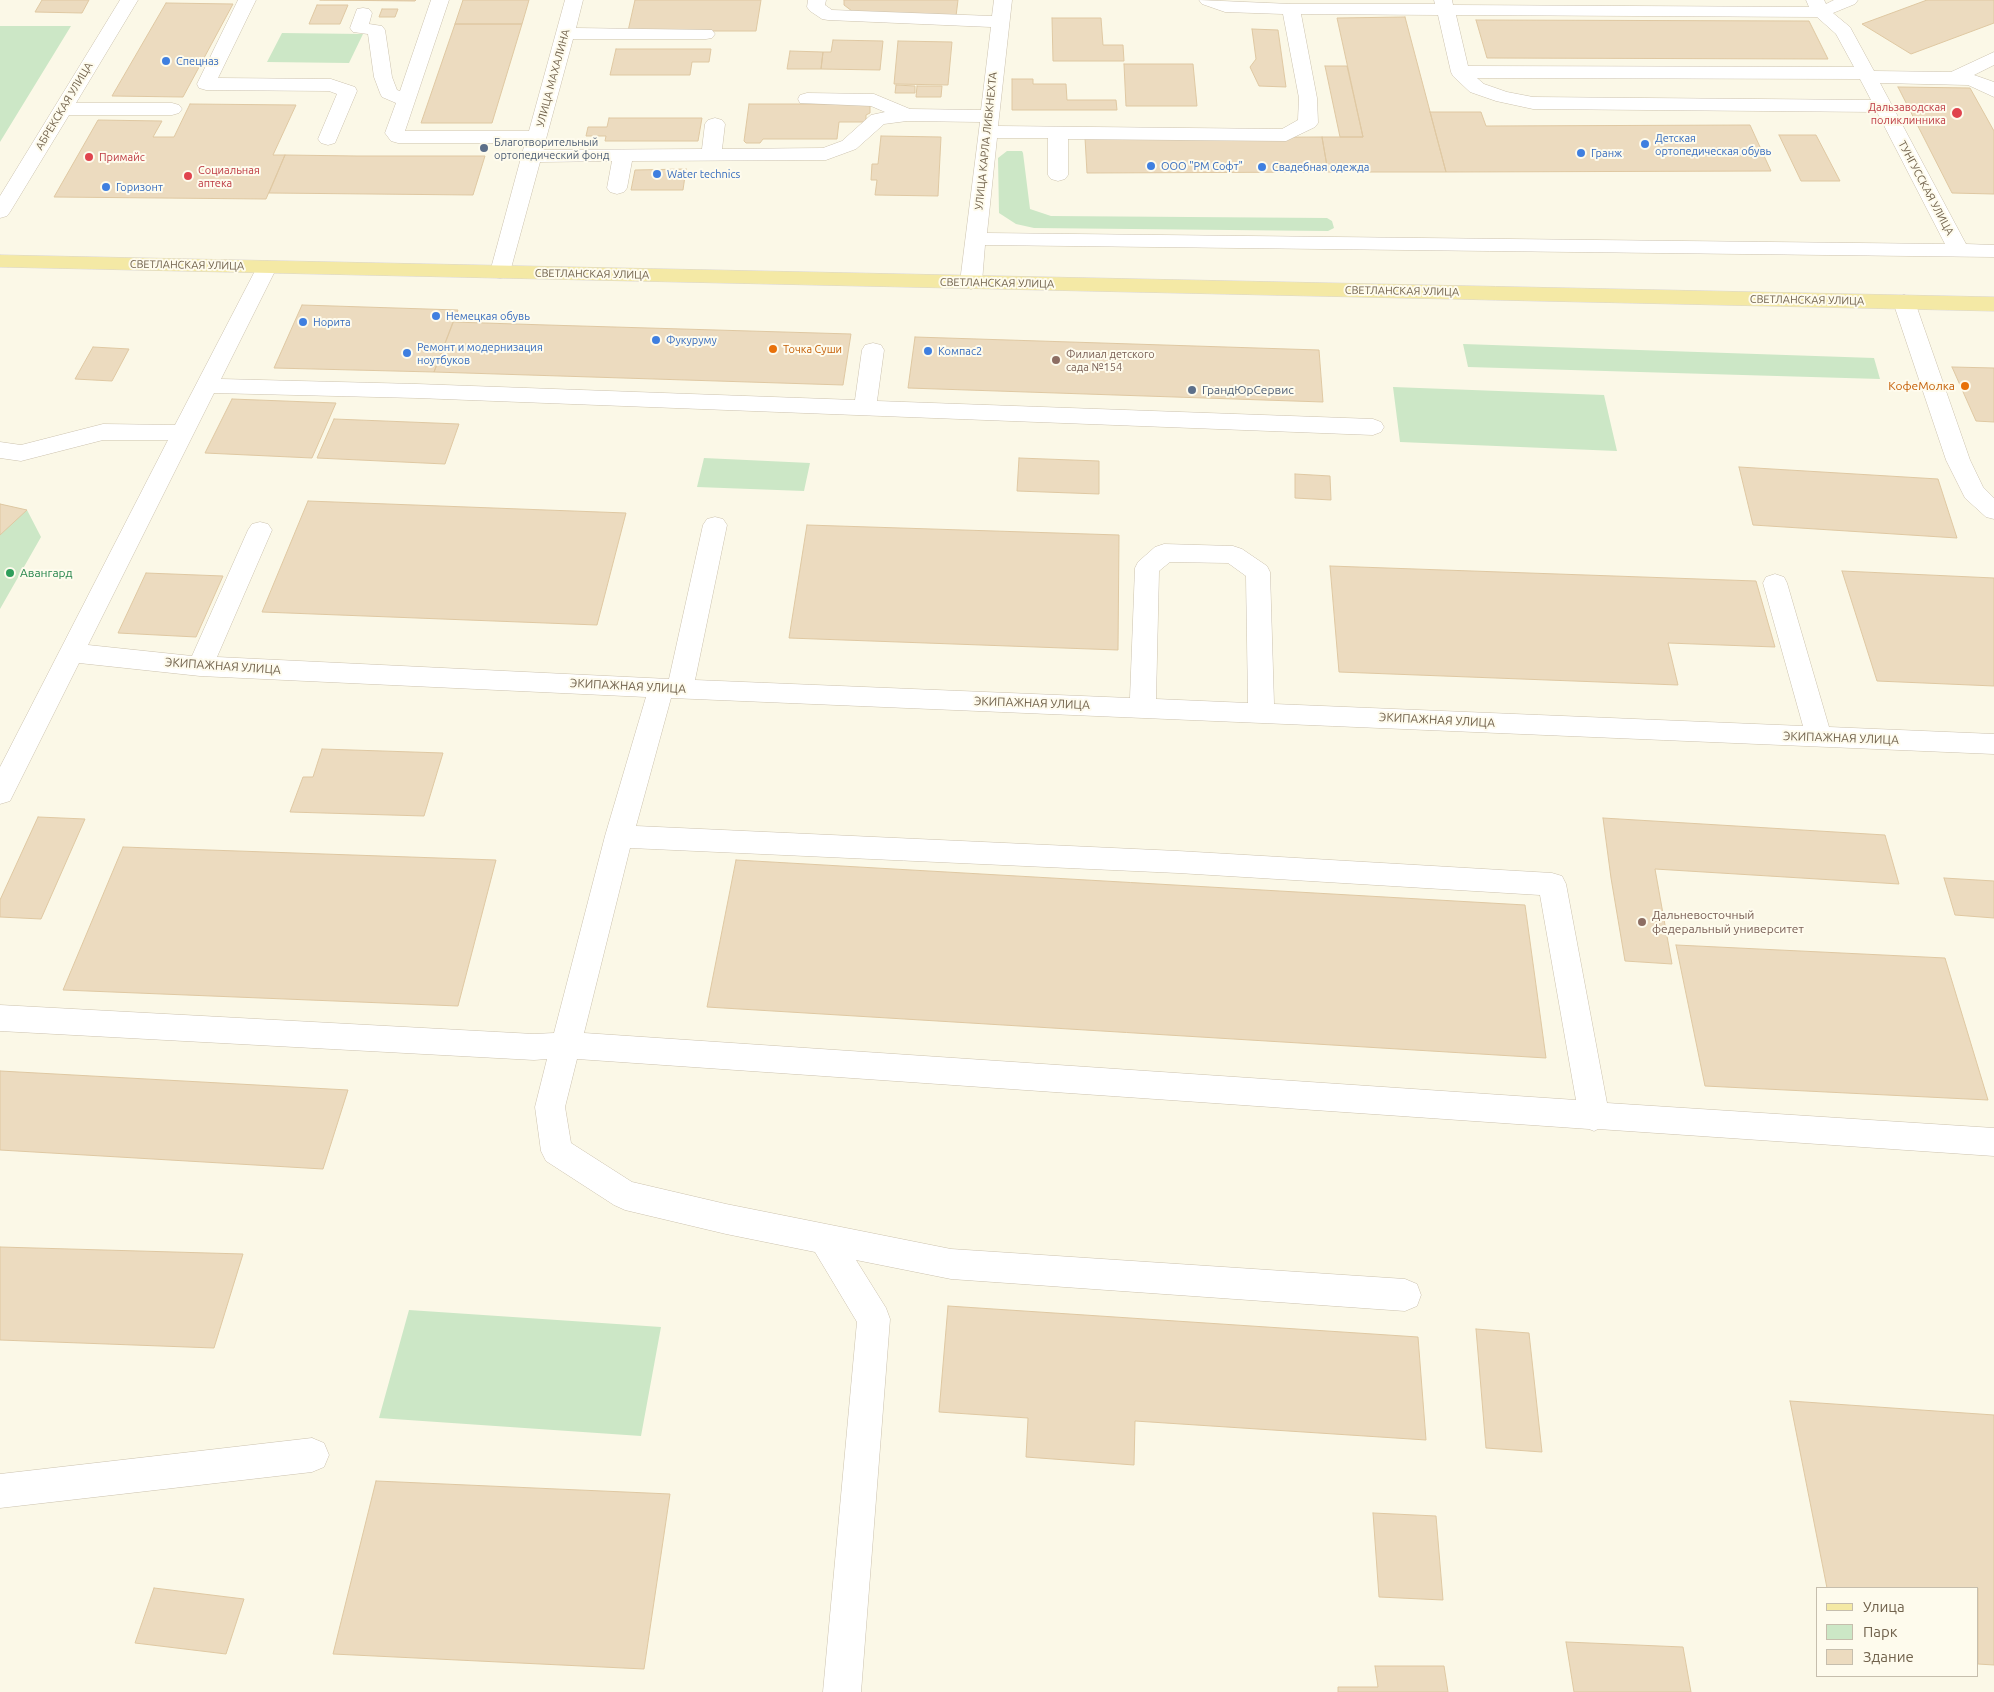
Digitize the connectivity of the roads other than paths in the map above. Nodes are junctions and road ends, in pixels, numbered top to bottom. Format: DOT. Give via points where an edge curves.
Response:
graph roads {
  1 [pos="129,0"];
  2 [pos="247,0"];
  3 [pos="440,0"];
  4 [pos="574,0"];
  5 [pos="817,0"];
  6 [pos="1003,0"];
  7 [pos="1208,0"];
  8 [pos="1849,0"];
  9 [pos="1444,5"];
  10 [pos="1818,6"];
  11 [pos="1291,10"];
  12 [pos="364,13"];
  13 [pos="999,30"];
  14 [pos="565,33"];
  15 [pos="706,34"];
  16 [pos="905,34"];
  17 [pos="1994,58"];
  18 [pos="1460,72"];
  19 [pos="1866,75"];
  20 [pos="1954,78"];
  21 [pos="1992,89"];
  22 [pos="807,99"];
  23 [pos="406,100"];
  24 [pos="1882,106"];
  25 [pos="63,109"];
  26 [pos="172,110"];
  27 [pos="907,115"];
  28 [pos="715,124"];
  29 [pos="988,124"];
  30 [pos="1058,133"];
  31 [pos="537,137"];
  32 [pos="328,139"];
  33 [pos="710,155"];
  34 [pos="532,156"];
  35 [pos="623,156"];
  36 [pos="1058,175"];
  37 [pos="617,188"];
  38 [pos="0,212"];
  39 [pos="976,239"];
  40 [pos="1959,251"];
  41 [pos="1994,251"];
  42 [pos="0,262"];
  43 [pos="266,267"];
  44 [pos="500,272"];
  45 [pos="971,282"];
  46 [pos="1904,302"];
  47 [pos="1994,304"];
  48 [pos="873,350"];
  49 [pos="206,386"];
  50 [pos="865,409"];
  51 [pos="1374,427"];
  52 [pos="182,433"];
  53 [pos="0,450"];
  54 [pos="1994,511"];
  55 [pos="715,525"];
  56 [pos="260,530"];
  57 [pos="1774,584"];
  58 [pos="71,653"];
  59 [pos="200,666"];
  60 [pos="670,688"];
  61 [pos="1143,707"];
  62 [pos="1261,712"];
  63 [pos="1819,737"];
  64 [pos="1994,744"];
  65 [pos="0,794"];
  66 [pos="619,836"];
  67 [pos="0,1018"];
  68 [pos="564,1045"];
  69 [pos="1594,1117"];
  70 [pos="1994,1142"];
  71 [pos="825,1239"];
  72 [pos="1405,1295"];
  73 [pos="312,1455"];
  74 [pos="0,1491"];
  75 [pos="842,1692"];
  1 -- 25 [label="street, АБРЕКСКАЯ УЛИЦА"];
  2 -- 32 [label="street" via="205,87 331,85 348,91"];
  3 -- 23 [label="street"];
  4 -- 14 [label="street, УЛИЦА МАХАЛИНА"];
  5 -- 13 [label="street" via="816,7 828,15"];
  6 -- 13 [label="street, УЛИЦА КАРЛА ЛИБКНЕХТА"];
  7 -- 11 [label="street" via="1225,7"];
  8 -- 10 [label="street"];
  9 -- 10 [label="street"];
  9 -- 11 [label="street"];
  9 -- 18 [label="street"];
  10 -- 19 [label="street, ТУНГУССКАЯ УЛИЦА" via="1844,31"];
  11 -- 30 [label="street" via="1308,98 1308,123 1286,135"];
  12 -- 23 [label="street" via="359,28 376,30 383,77 389,93"];
  13 -- 16 [label="street"];
  13 -- 29 [label="street, УЛИЦА КАРЛА ЛИБКНЕХТА"];
  14 -- 15 [label="street"];
  14 -- 31 [label="street, УЛИЦА МАХАЛИНА"];
  17 -- 20 [label="street"];
  18 -- 19 [label="street"];
  18 -- 24 [label="street" via="1477,88 1533,103"];
  19 -- 20 [label="street"];
  19 -- 24 [label="street, ТУНГУССКАЯ УЛИЦА"];
  20 -- 21 [label="street" via="1972,80"];
  22 -- 27 [label="street" via="874,100"];
  23 -- 31 [label="street" via="395,133 398,137"];
  24 -- 40 [label="street, ТУНГУССКАЯ УЛИЦА"];
  25 -- 26 [label="street"];
  25 -- 38 [label="street, АБРЕКСКАЯ УЛИЦА"];
  27 -- 29 [label="street"];
  27 -- 33 [label="street" via="878,119 849,146 826,154"];
  28 -- 33 [label="street"];
  29 -- 30 [label="street"];
  29 -- 39 [label="street, УЛИЦА КАРЛА ЛИБКНЕХТА"];
  30 -- 36 [label="street"];
  31 -- 34 [label="street, УЛИЦА МАХАЛИНА"];
  33 -- 35 [label="street"];
  34 -- 35 [label="street"];
  34 -- 44 [label="street, УЛИЦА МАХАЛИНА"];
  35 -- 37 [label="street"];
  39 -- 40 [label="street"];
  39 -- 45 [label="street, УЛИЦА КАРЛА ЛИБКНЕХТА"];
  40 -- 41 [label="street"];
  42 -- 43 [label="main road, СВЕТЛАНСКАЯ УЛИЦА"];
  43 -- 44 [label="main road, СВЕТЛАНСКАЯ УЛИЦА"];
  43 -- 49 [label="street"];
  44 -- 45 [label="main road, СВЕТЛАНСКАЯ УЛИЦА"];
  45 -- 46 [label="main road, СВЕТЛАНСКАЯ УЛИЦА"];
  46 -- 47 [label="main road, СВЕТЛАНСКАЯ УЛИЦА"];
  46 -- 54 [label="street" via="1958,460 1973,492"];
  48 -- 50 [label="street"];
  49 -- 50 [label="street"];
  49 -- 52 [label="street"];
  50 -- 51 [label="street"];
  52 -- 53 [label="street" via="103,432 20,453"];
  52 -- 58 [label="street"];
  55 -- 60 [label="street"];
  56 -- 59 [label="street"];
  57 -- 63 [label="street"];
  58 -- 59 [label="street, ЭКИПАЖНАЯ УЛИЦА"];
  58 -- 65 [label="street"];
  59 -- 60 [label="street, ЭКИПАЖНАЯ УЛИЦА"];
  60 -- 61 [label="street, ЭКИПАЖНАЯ УЛИЦА"];
  60 -- 66 [label="street"];
  61 -- 62 [label="street, ЭКИПАЖНАЯ УЛИЦА"];
  61 -- 62 [label="street" via="1148,568 1164,553 1233,555 1258,572"];
  62 -- 63 [label="street, ЭКИПАЖНАЯ УЛИЦА"];
  63 -- 64 [label="street, ЭКИПАЖНАЯ УЛИЦА"];
  66 -- 68 [label="street"];
  66 -- 69 [label="street" via="1552,884"];
  67 -- 68 [label="street" via="534,1047"];
  68 -- 69 [label="street"];
  68 -- 71 [label="street" via="550,1106 557,1151 625,1195"];
  69 -- 70 [label="street"];
  71 -- 72 [label="street" via="951,1264"];
  71 -- 75 [label="street" via="874,1319"];
  73 -- 74 [label="street"];
}
